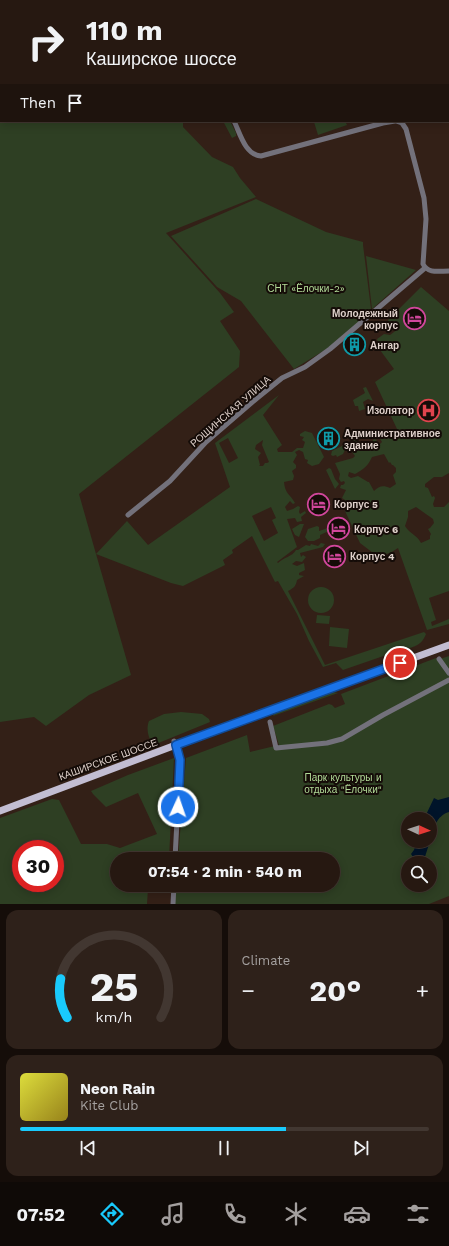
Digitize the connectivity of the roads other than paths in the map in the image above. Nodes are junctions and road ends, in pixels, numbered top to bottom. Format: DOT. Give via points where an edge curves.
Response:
graph roads {
  1 [pos="234,122"];
  2 [pos="390,122"];
  3 [pos="399,122"];
  4 [pos="425,268"];
  5 [pos="449,271"];
  6 [pos="128,515"];
  7 [pos="449,641"];
  8 [pos="449,645"];
  9 [pos="439,660"];
  10 [pos="449,673"];
  11 [pos="449,680"];
  12 [pos="270,722"];
  13 [pos="175,743"];
  14 [pos="0,806"];
  15 [pos="0,811"];
  16 [pos="175,852"];
  17 [pos="174,892"];
  18 [pos="173,904"];
  1 -- 2 [label="street" via="249,151 260,156"];
  3 -- 4 [label="street" via="406,129 423,190 426,215 423,261"];
  4 -- 5 [label="street" via="431,271"];
  4 -- 6 [label="street, РОЩИНСКАЯ УЛИЦА" via="330,349 305,367 282,378 256,399 206,442 170,481"];
  7 -- 13 [label="main road, КАШИРСКОЕ ШОССЕ"];
  8 -- 13 [label="main road, КАШИРСКОЕ ШОССЕ"];
  9 -- 10 [label="street"];
  11 -- 12 [label="street" via="342,739 327,743 276,748"];
  13 -- 14 [label="main road, КАШИРСКОЕ ШОССЕ"];
  13 -- 15 [label="main road, КАШИРСКОЕ ШОССЕ"];
  13 -- 16 [label="street" via="180,763"];
  17 -- 18 [label="street"];
}
